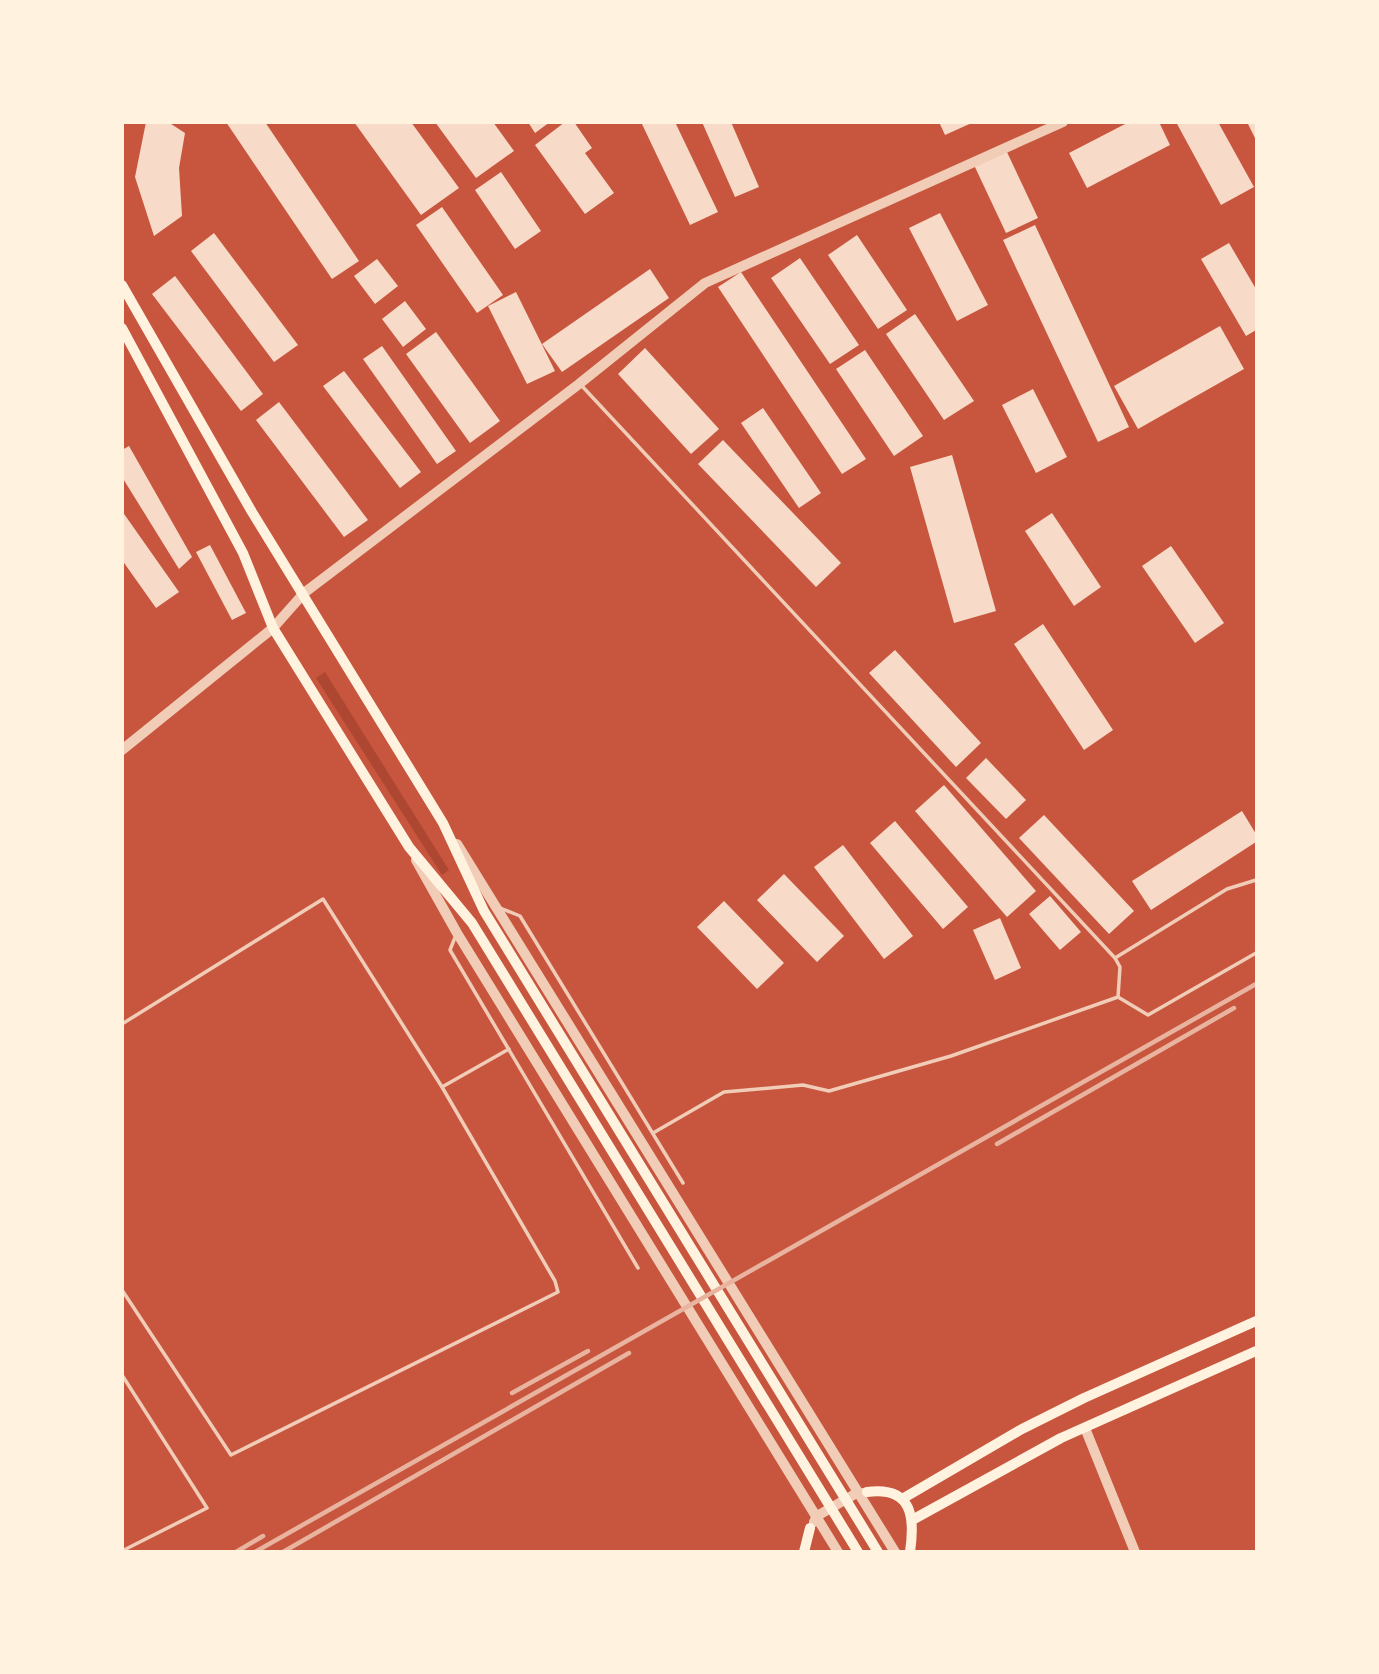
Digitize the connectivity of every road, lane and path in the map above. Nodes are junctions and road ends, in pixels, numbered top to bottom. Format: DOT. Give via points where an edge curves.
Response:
graph roads {
  1 [pos="1063,122"];
  2 [pos="122,285"];
  3 [pos="122,328"];
  4 [pos="579,384"];
  5 [pos="304,593"];
  6 [pos="273,628"];
  7 [pos="122,750"];
  8 [pos="443,823"];
  9 [pos="409,847"];
  10 [pos="1256,880"];
  11 [pos="498,907"];
  12 [pos="457,933"];
  13 [pos="1256,953"];
  14 [pos="1115,958"];
  15 [pos="1118,997"];
  16 [pos="122,1024"];
  17 [pos="509,1049"];
  18 [pos="442,1087"];
  19 [pos="653,1133"];
  20 [pos="683,1183"];
  21 [pos="638,1268"];
  22 [pos="122,1290"];
  23 [pos="1256,1321"];
  24 [pos="1256,1351"];
  25 [pos="122,1375"];
  26 [pos="1085,1428"];
  27 [pos="867,1492"];
  28 [pos="902,1499"];
  29 [pos="914,1519"];
  30 [pos="810,1528"];
  31 [pos="122,1551"];
  32 [pos="910,1551"];
  33 [pos="804,1552"];
  34 [pos="838,1552"];
  35 [pos="858,1552"];
  36 [pos="878,1552"];
  37 [pos="895,1552"];
  38 [pos="1135,1552"];
  1 -- 4 [label="street" via="705,283"];
  2 -- 5 [label="main road" via="252,512"];
  3 -- 6 [label="main road" via="243,553"];
  4 -- 5 [label="street"];
  4 -- 14 [label="lane"];
  5 -- 6 [label="street"];
  5 -- 8 [label="main road"];
  6 -- 7 [label="street"];
  6 -- 9 [label="main road"];
  8 -- 11 [label="street"];
  8 -- 36 [label="main road" via="484,911"];
  9 -- 12 [label="street"];
  9 -- 35 [label="main road" via="472,923"];
  10 -- 14 [label="lane" via="1227,889"];
  11 -- 19 [label="lane" via="520,916"];
  11 -- 37 [label="street"];
  12 -- 17 [label="lane" via="450,950"];
  12 -- 34 [label="street"];
  13 -- 15 [label="lane" via="1148,1015"];
  14 -- 15 [label="lane" via="1120,967"];
  15 -- 19 [label="lane" via="951,1056 829,1091 803,1085 724,1091"];
  16 -- 18 [label="lane" via="323,899"];
  17 -- 18 [label="lane"];
  17 -- 21 [label="lane"];
  18 -- 22 [label="lane" via="558,1292 231,1455"];
  19 -- 20 [label="lane"];
  23 -- 28 [label="main road" via="1022,1429"];
  24 -- 26 [label="main road"];
  25 -- 31 [label="lane" via="207,1508"];
  26 -- 29 [label="main road"];
  26 -- 38 [label="street"];
  27 -- 28 [label="main road" via="880,1490"];
  27 -- 30 [label="street" via="817,1516"];
  28 -- 29 [label="main road"];
  29 -- 32 [label="main road"];
  30 -- 33 [label="main road"];
}
